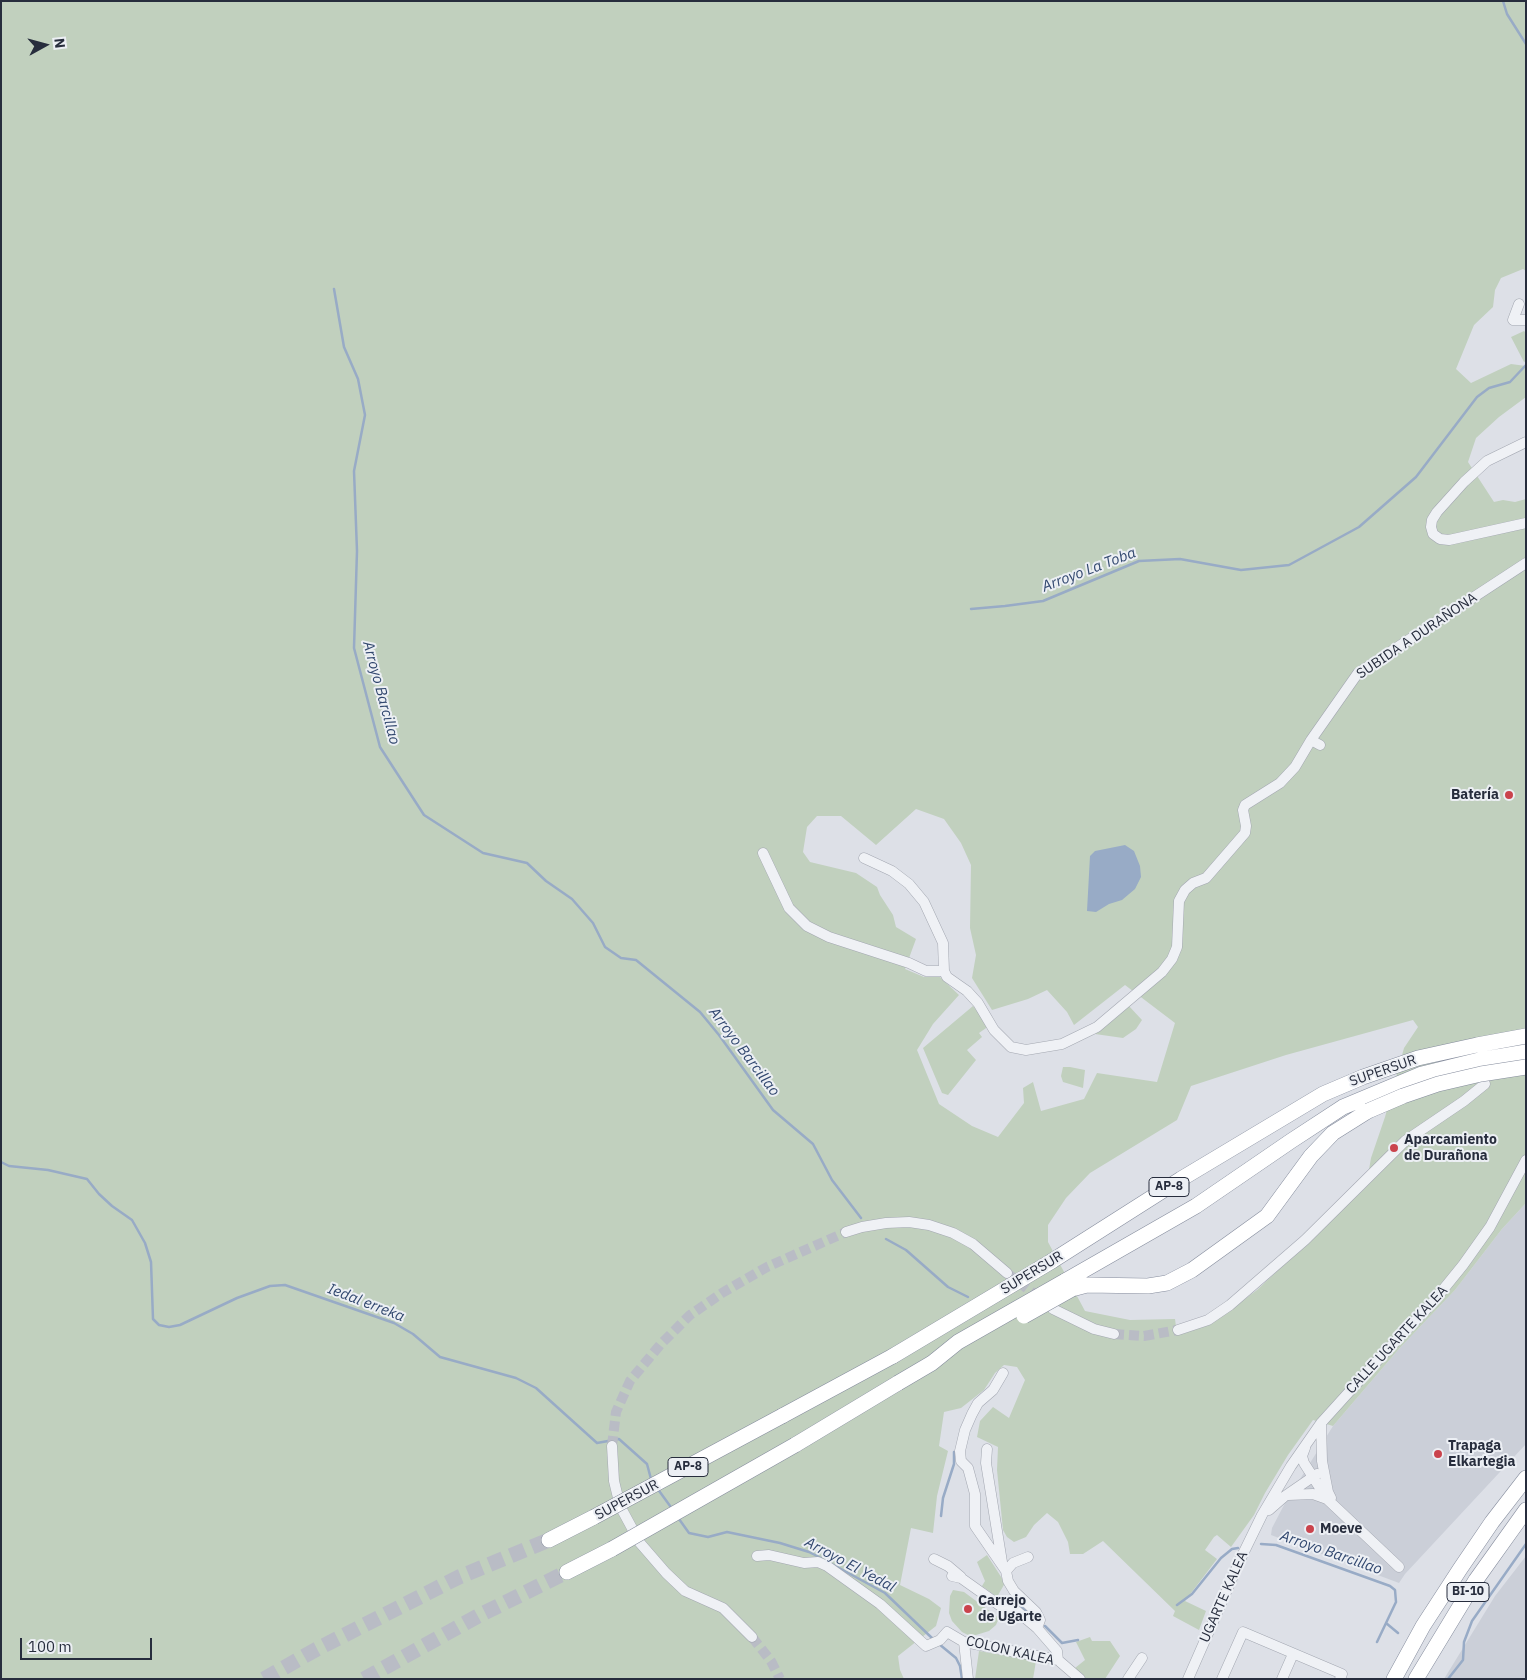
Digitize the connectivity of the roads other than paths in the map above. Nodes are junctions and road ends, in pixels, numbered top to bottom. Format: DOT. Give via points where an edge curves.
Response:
graph roads {
  1 [pos="1519,304"];
  2 [pos="1526,320"];
  3 [pos="1526,442"];
  4 [pos="1526,523"];
  5 [pos="1526,563"];
  6 [pos="763,853"];
  7 [pos="864,858"];
  8 [pos="944,971"];
  9 [pos="1526,1036"];
  10 [pos="1526,1052"];
  11 [pos="1526,1066"];
  12 [pos="1485,1084"];
  13 [pos="1526,1160"];
  14 [pos="846,1232"];
  15 [pos="1007,1273"];
  16 [pos="1069,1285"];
  17 [pos="1052,1309"];
  18 [pos="1178,1330"];
  19 [pos="1114,1334"];
  20 [pos="1003,1373"];
  21 [pos="1321,1423"];
  22 [pos="1314,1432"];
  23 [pos="612,1446"];
  24 [pos="987,1449"];
  25 [pos="1302,1456"];
  26 [pos="1322,1465"];
  27 [pos="1313,1476"];
  28 [pos="1526,1478"];
  29 [pos="1283,1479"];
  30 [pos="1285,1496"];
  31 [pos="1327,1499"];
  32 [pos="1337,1510"];
  33 [pos="1526,1510"];
  34 [pos="1262,1515"];
  35 [pos="549,1540"];
  36 [pos="757,1556"];
  37 [pos="1028,1557"];
  38 [pos="934,1559"];
  39 [pos="1399,1567"];
  40 [pos="1004,1568"];
  41 [pos="567,1572"];
  42 [pos="1037,1628"];
  43 [pos="752,1638"];
  44 [pos="964,1642"];
  45 [pos="1293,1654"];
  46 [pos="1142,1658"];
  47 [pos="1058,1660"];
  48 [pos="1076,1678"];
  49 [pos="968,1679"];
  50 [pos="1128,1679"];
  51 [pos="1188,1679"];
  52 [pos="1222,1679"];
  53 [pos="1282,1679"];
  54 [pos="1340,1679"];
  55 [pos="1394,1679"];
  56 [pos="1416,1679"];
  1 -- 2 [label="street" via="1513,320"];
  3 -- 4 [label="street" via="1487,461 1437,512 1431,527 1433,534 1449,540"];
  5 -- 8 [label="street, SUBIDA A DURAÑONA" via="1358,673 1315,742 1295,767 1280,783 1245,805 1245,833 1206,878 1185,890 1179,901 1177,947 1172,959 1162,972 1096,1027 1062,1044 1026,1050 1011,1047 994,1030 978,1003"];
  6 -- 8 [label="street" via="789,908 807,926 829,937 926,970"];
  7 -- 8 [label="street" via="892,871 924,902 943,943"];
  9 -- 35 [label="highway, SUPERSUR / AP-8, bridge" via="1418,1058 1323,1094 893,1356"];
  10 -- 16 [label="highway, SUPERSUR / AP-8" via="1422,1074 1343,1107 1196,1206"];
  11 -- 16 [label="highway, AP-8, bridge" via="1438,1084 1403,1096 1333,1133 1311,1156 1268,1216 1192,1270 1167,1283 1148,1286"];
  12 -- 18 [label="street" via="1405,1141 1305,1240 1230,1305 1208,1320"];
  13 -- 21 [label="street, CALLE UGARTE KALEA" via="1490,1227 1463,1265"];
  14 -- 15 [label="street" via="886,1223 929,1225 973,1244"];
  16 -- 41 [label="highway, AP-8, bridge" via="961,1351 932,1363 795,1445"];
  17 -- 19 [label="street" via="1094,1329"];
  20 -- 40 [label="street" via="993,1390 978,1403 965,1430 960,1451 975,1494 975,1526"];
  21 -- 22 [label="street, CALLE UGARTE KALEA"];
  21 -- 26 [label="street"];
  22 -- 25 [label="street"];
  22 -- 29 [label="street, CALLE UGARTE KALEA"];
  23 -- 43 [label="street" via="614,1480 620,1506 640,1543 685,1591 723,1608"];
  24 -- 40 [label="street" via="986,1463"];
  25 -- 26 [label="street" via="1308,1455"];
  25 -- 27 [label="street"];
  25 -- 29 [label="street"];
  26 -- 27 [label="street"];
  26 -- 32 [label="street" via="1328,1492"];
  27 -- 30 [label="street"];
  27 -- 31 [label="street"];
  28 -- 55 [label="highway, BI-10" via="1460,1569"];
  29 -- 34 [label="street, CALLE UGARTE KALEA"];
  30 -- 31 [label="street" via="1304,1494"];
  30 -- 34 [label="street"];
  31 -- 32 [label="street"];
  32 -- 39 [label="street"];
  33 -- 56 [label="highway, BI-10" via="1471,1588"];
  34 -- 51 [label="street, UGARTE KALEA"];
  36 -- 44 [label="street, COLON KALEA" via="769,1555 827,1566 880,1604 926,1646 947,1632"];
  37 -- 40 [label="street"];
  38 -- 42 [label="street" via="999,1605 1018,1612"];
  40 -- 42 [label="street" via="1014,1591 1036,1612 1040,1620"];
  42 -- 47 [label="street" via="1057,1651"];
  44 -- 47 [label="street, COLON KALEA"];
  44 -- 49 [label="street"];
  45 -- 52 [label="street" via="1243,1632"];
  45 -- 53 [label="street"];
  45 -- 54 [label="street" via="1342,1674"];
  46 -- 50 [label="street"];
  47 -- 48 [label="street, COLON KALEA"];
}
